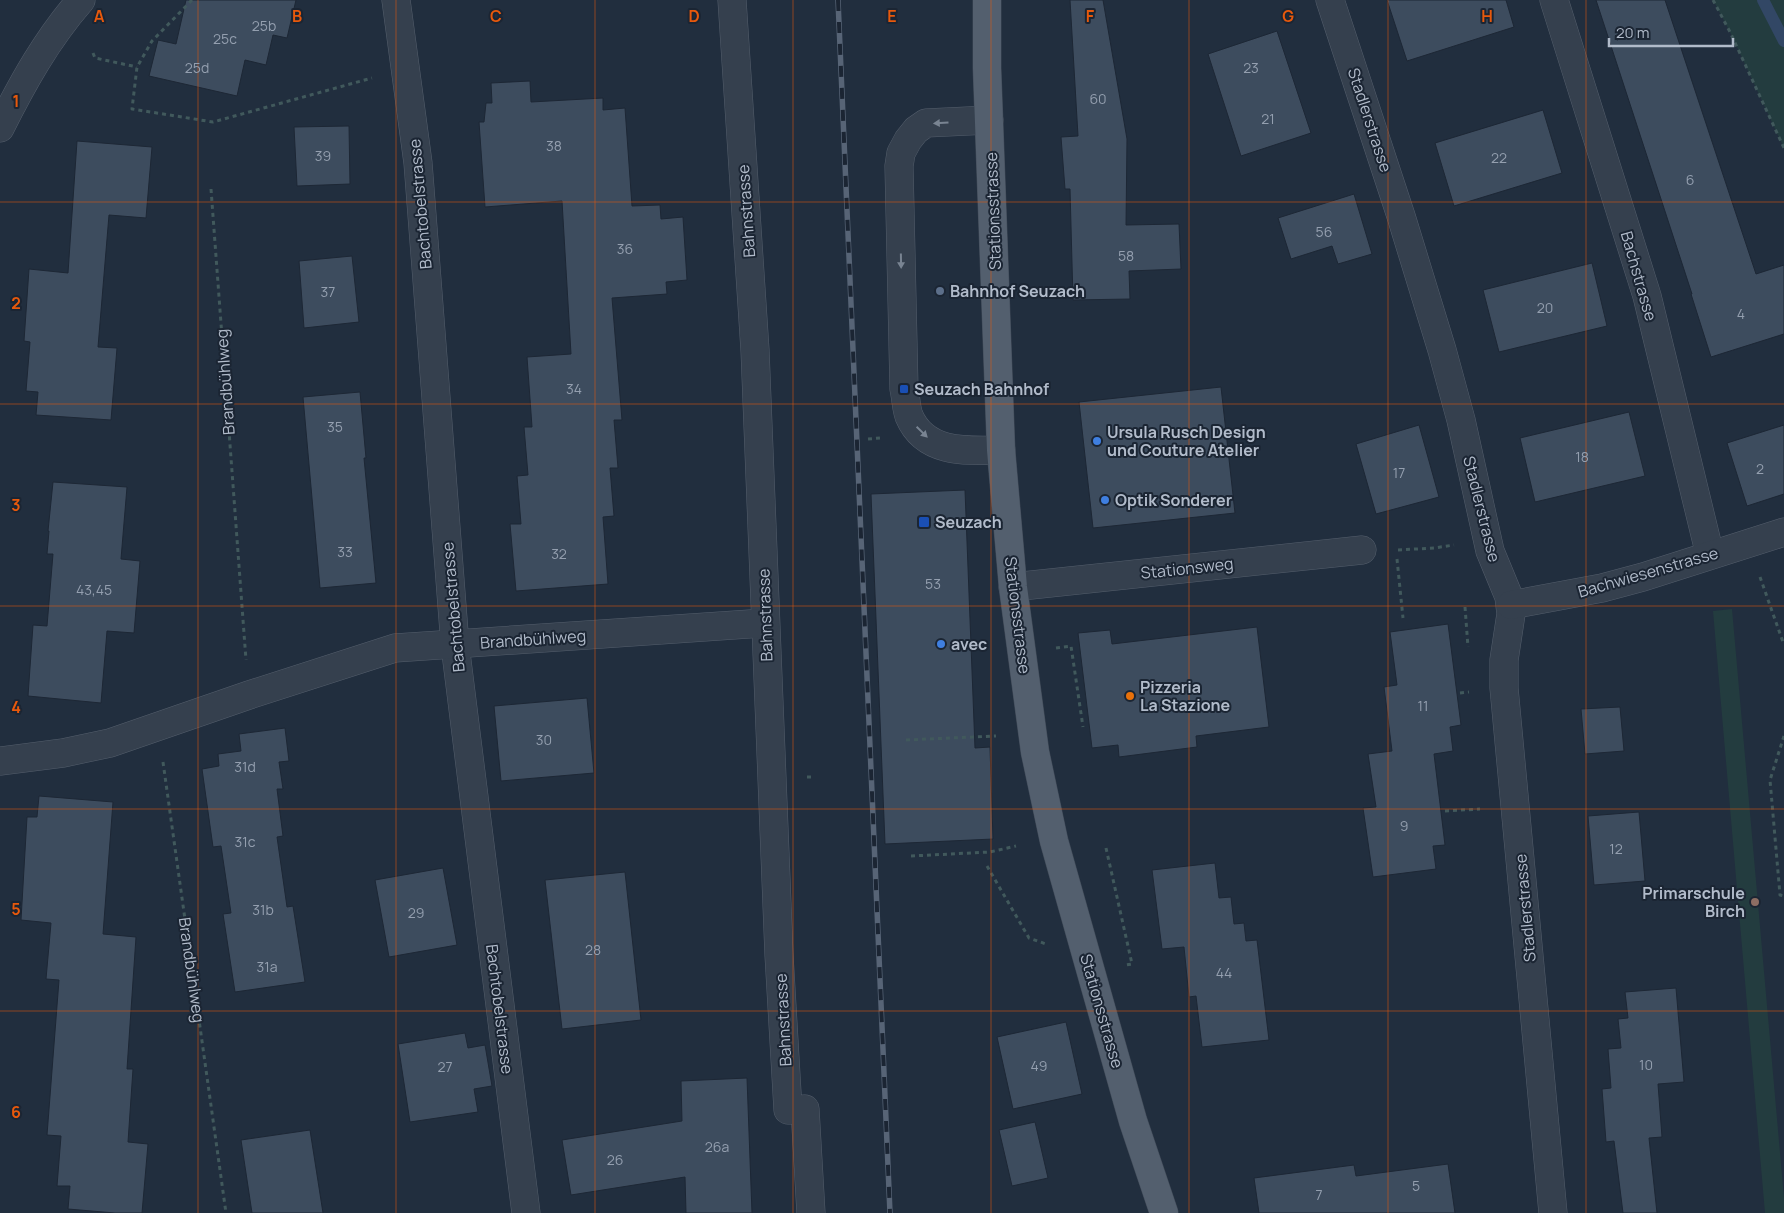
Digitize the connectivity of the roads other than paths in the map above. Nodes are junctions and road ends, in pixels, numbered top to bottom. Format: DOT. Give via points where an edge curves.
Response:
graph roads {
  1 [pos="81,0"];
  2 [pos="396,0"];
  3 [pos="732,0"];
  4 [pos="987,0"];
  5 [pos="1330,0"];
  6 [pos="1554,0"];
  7 [pos="989,120"];
  8 [pos="0,128"];
  9 [pos="1001,450"];
  10 [pos="1784,532"];
  11 [pos="1362,550"];
  12 [pos="1710,556"];
  13 [pos="1013,587"];
  14 [pos="1511,605"];
  15 [pos="765,623"];
  16 [pos="455,644"];
  17 [pos="0,761"];
  18 [pos="526,1213"];
  19 [pos="811,1213"];
  20 [pos="1164,1213"];
  21 [pos="1553,1213"];
  1 -- 8 [label="street" via="32,66"];
  2 -- 16 [label="street, Bachtobelstrasse" via="418,163"];
  3 -- 15 [label="street, Bahnstrasse" via="755,350"];
  4 -- 7 [label="main road, Stationsstrasse"];
  5 -- 14 [label="street, Stadlerstrasse" via="1442,350 1490,551"];
  6 -- 12 [label="street, Bachstrasse" via="1646,296"];
  7 -- 9 [label="main road, Stationsstrasse"];
  7 -- 9 [label="street, one-way" via="926,123 916,130 901,152 898,166 904,389 909,416 921,434 940,445 964,451"];
  9 -- 13 [label="main road, Stationsstrasse"];
  10 -- 12 [label="street, Bachwiesenstrasse"];
  11 -- 13 [label="street, Stationsweg"];
  12 -- 14 [label="street, Bachwiesenstrasse" via="1602,588"];
  13 -- 20 [label="main road, Stationsstrasse" via="1035,752 1054,841 1133,1121"];
  14 -- 21 [label="street, Stadlerstrasse" via="1503,674"];
  15 -- 16 [label="street, Brandbühlweg"];
  15 -- 19 [label="street, Bahnstrasse" via="788,1110 805,1110"];
  16 -- 17 [label="street, Brandbühlweg" via="395,648 128,738 88,748"];
  16 -- 18 [label="street, Bachtobelstrasse"];
}
